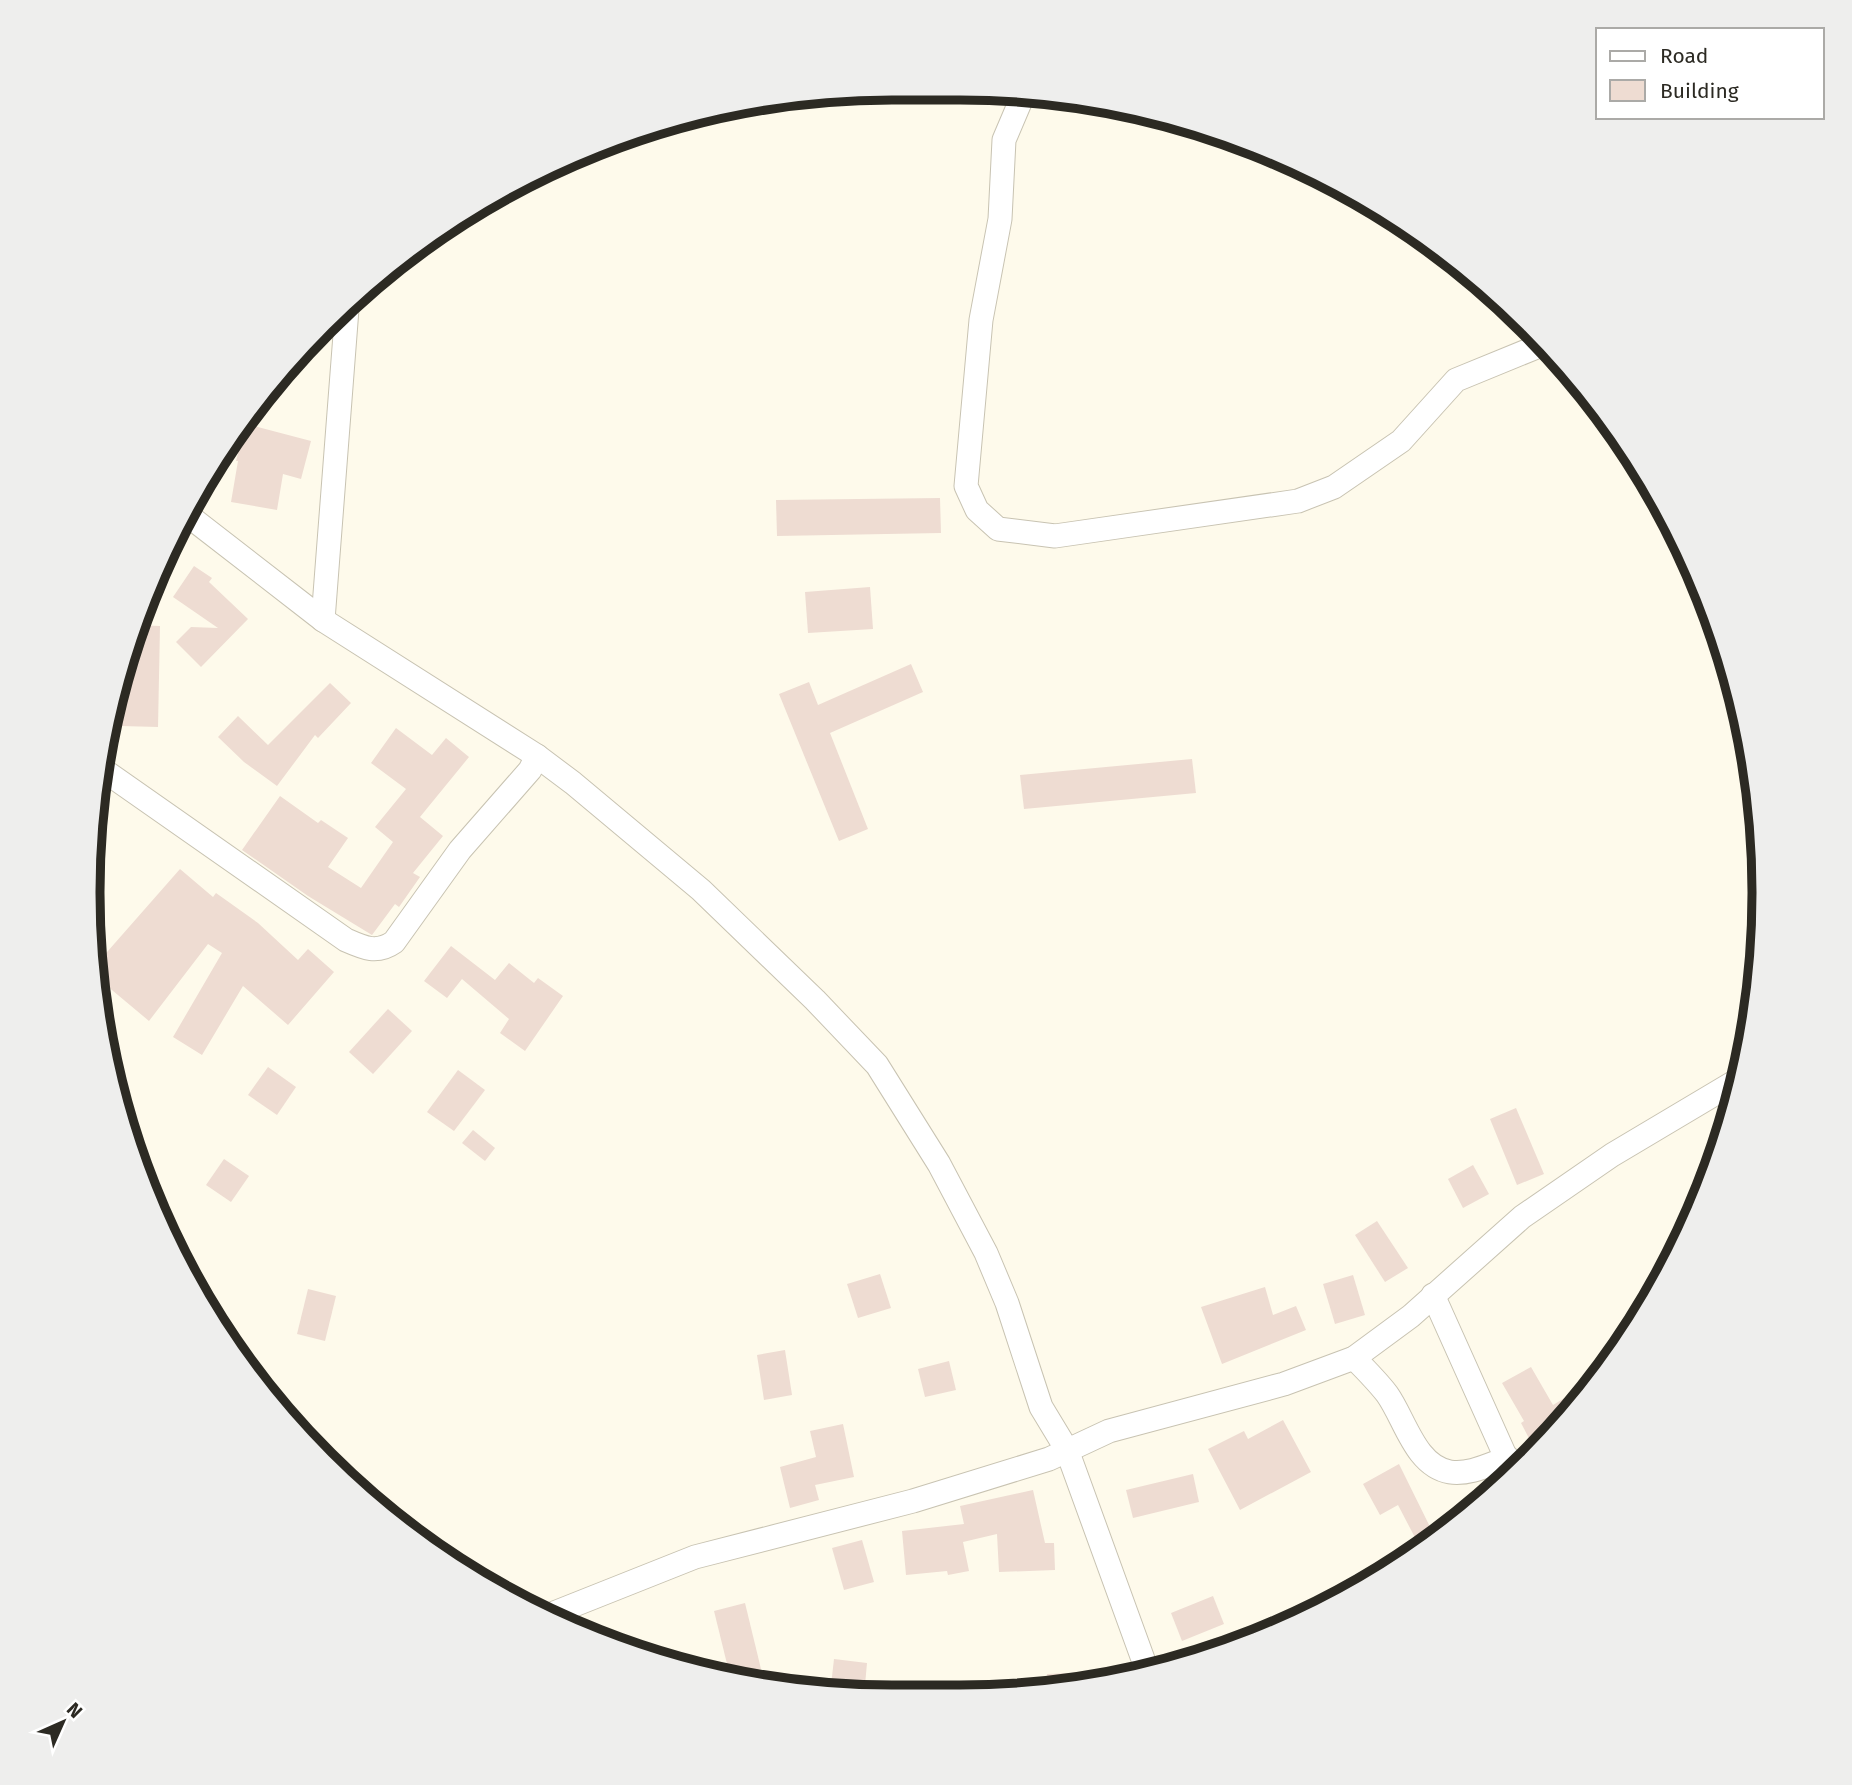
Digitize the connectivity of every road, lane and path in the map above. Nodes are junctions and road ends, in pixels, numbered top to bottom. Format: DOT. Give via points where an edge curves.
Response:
graph roads {
  1 [pos="1020,102"];
  2 [pos="346,318"];
  3 [pos="1535,348"];
  4 [pos="194,520"];
  5 [pos="323,620"];
  6 [pos="537,756"];
  7 [pos="109,777"];
  8 [pos="1728,1086"];
  9 [pos="1433,1295"];
  10 [pos="1354,1358"];
  11 [pos="1067,1450"];
  12 [pos="1509,1463"];
  13 [pos="1507,1466"];
  14 [pos="567,1615"];
  15 [pos="1144,1663"];
  1 -- 3 [label="street" via="1003,139 1000,219 981,320 966,486 977,510 998,529 1055,536 1298,500 1334,487 1401,441 1457,380"];
  2 -- 5 [label="street"];
  4 -- 5 [label="street"];
  5 -- 6 [label="street"];
  6 -- 7 [label="street" via="460,850 394,942 372,950 346,940"];
  6 -- 11 [label="street" via="701,890 877,1065 957,1199 1007,1303 1041,1407"];
  8 -- 9 [label="street" via="1544,1201"];
  9 -- 10 [label="street"];
  9 -- 12 [label="street"];
  10 -- 11 [label="street" via="1284,1384 1109,1432"];
  10 -- 13 [label="street" via="1387,1394 1419,1451 1433,1466 1450,1472"];
  11 -- 14 [label="street" via="913,1501 695,1557"];
  11 -- 15 [label="street"];
}
